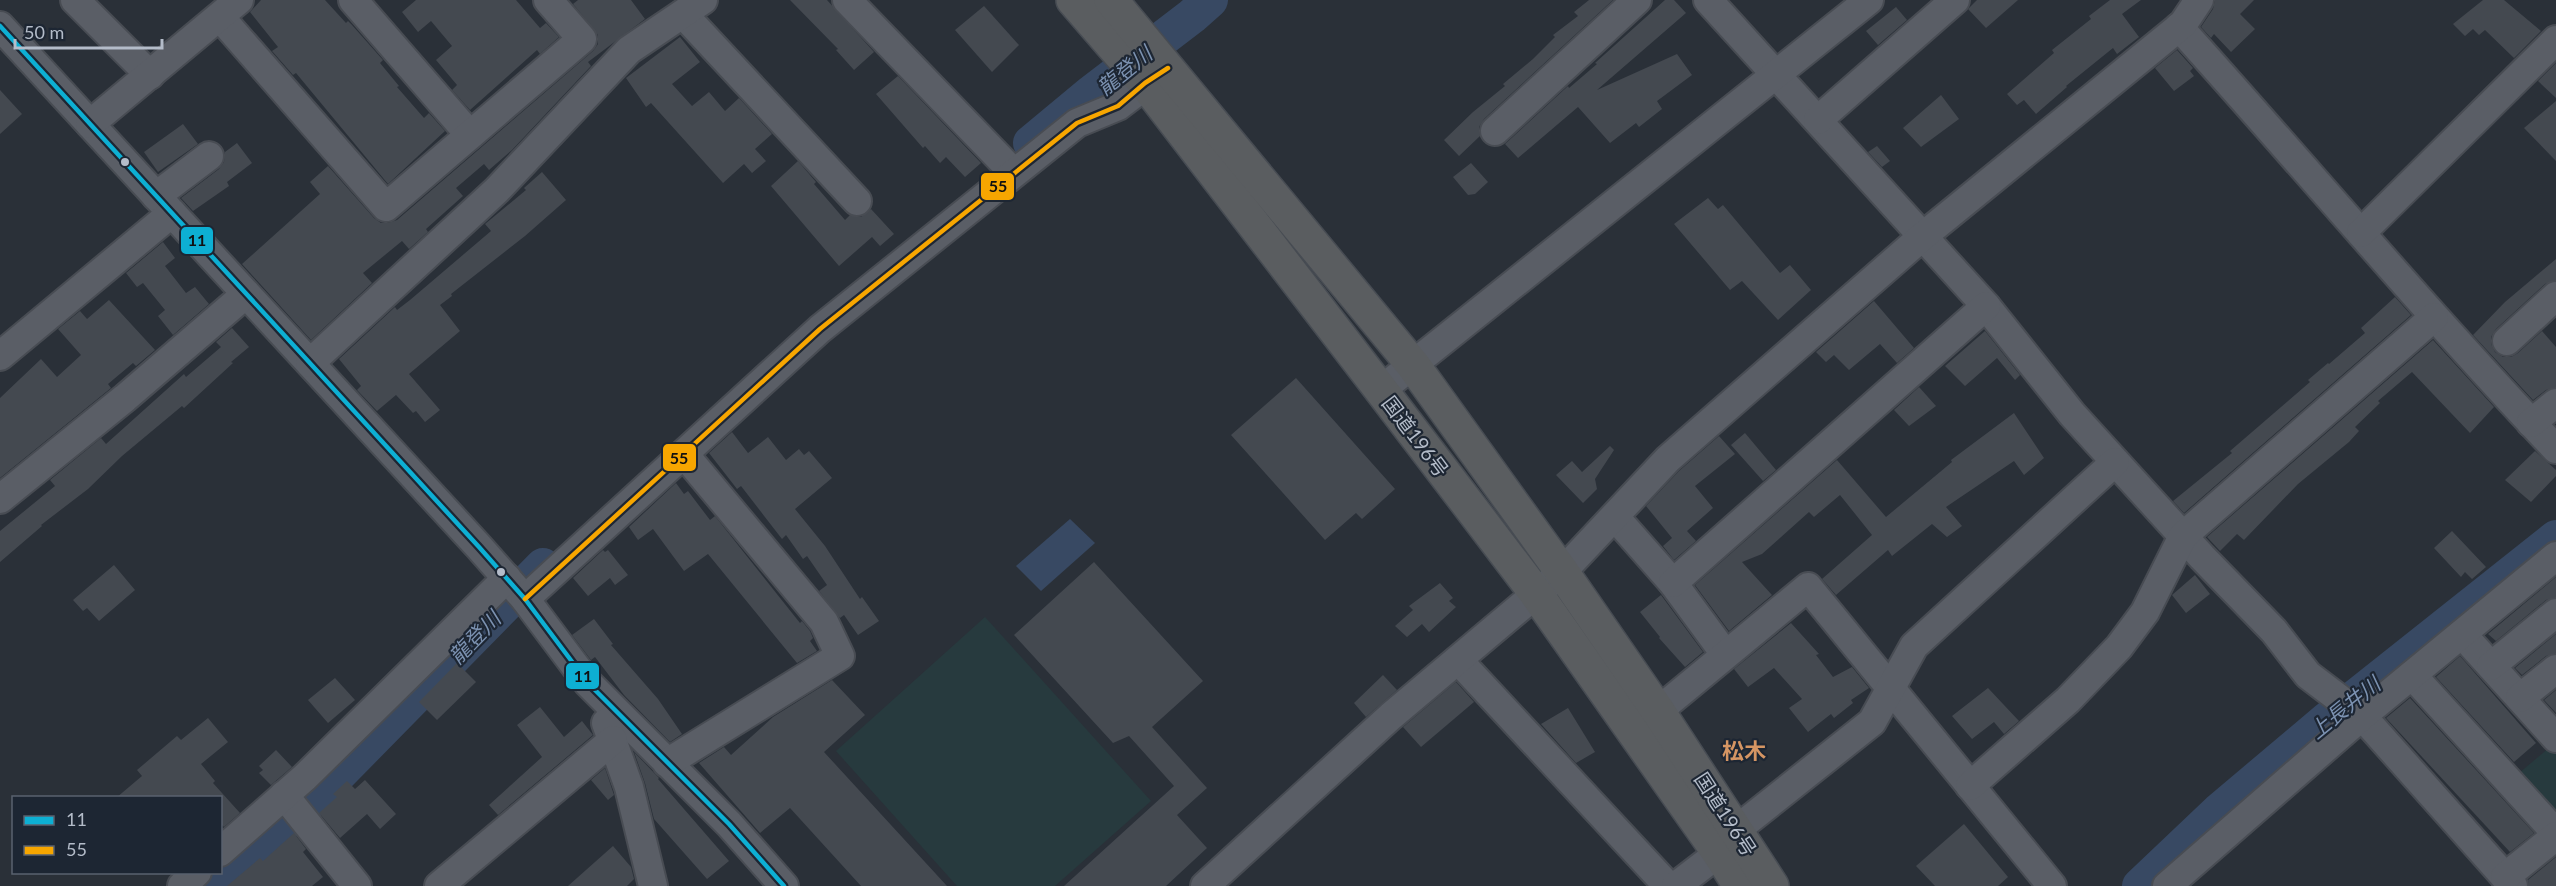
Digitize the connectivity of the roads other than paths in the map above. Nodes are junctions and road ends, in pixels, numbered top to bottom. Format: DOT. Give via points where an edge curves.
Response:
graph roads {
  1 [pos="75,0"];
  2 [pos="353,0"];
  3 [pos="548,0"];
  4 [pos="847,0"];
  5 [pos="1073,0"];
  6 [pos="1111,0"];
  7 [pos="1637,0"];
  8 [pos="1708,0"];
  9 [pos="1869,0"];
  10 [pos="1955,0"];
  11 [pos="2199,0"];
  12 [pos="693,7"];
  13 [pos="230,8"];
  14 [pos="0,26"];
  15 [pos="2179,27"];
  16 [pos="582,39"];
  17 [pos="2556,40"];
  18 [pos="1127,42"];
  19 [pos="611,70"];
  20 [pos="1154,73"];
  21 [pos="150,75"];
  22 [pos="1777,75"];
  23 [pos="1818,120"];
  24 [pos="90,124"];
  25 [pos="1495,131"];
  26 [pos="470,135"];
  27 [pos="209,156"];
  28 [pos="1013,172"];
  29 [pos="857,201"];
  30 [pos="164,204"];
  31 [pos="2361,233"];
  32 [pos="1923,236"];
  33 [pos="246,294"];
  34 [pos="2556,296"];
  35 [pos="1986,306"];
  36 [pos="2433,317"];
  37 [pos="2507,340"];
  38 [pos="0,356"];
  39 [pos="310,363"];
  40 [pos="1413,365"];
  41 [pos="1381,390"];
  42 [pos="2556,403"];
  43 [pos="2531,423"];
  44 [pos="2556,449"];
  45 [pos="684,454"];
  46 [pos="2115,462"];
  47 [pos="0,499"];
  48 [pos="1615,517"];
  49 [pos="2182,536"];
  50 [pos="2556,556"];
  51 [pos="1562,572"];
  52 [pos="1673,583"];
  53 [pos="516,589"];
  54 [pos="1535,592"];
  55 [pos="2556,613"];
  56 [pos="2462,634"];
  57 [pos="1725,654"];
  58 [pos="1458,660"];
  59 [pos="2491,666"];
  60 [pos="2556,669"];
  61 [pos="2412,675"];
  62 [pos="588,682"];
  63 [pos="1891,688"];
  64 [pos="2520,698"];
  65 [pos="1658,711"];
  66 [pos="2362,716"];
  67 [pos="2553,728"];
  68 [pos="613,740"];
  69 [pos="667,763"];
  70 [pos="1970,786"];
  71 [pos="284,795"];
  72 [pos="2556,835"];
  73 [pos="1727,841"];
  74 [pos="222,850"];
  75 [pos="196,874"];
  76 [pos="2509,882"];
  77 [pos="182,886"];
  78 [pos="357,886"];
  79 [pos="439,886"];
  80 [pos="653,886"];
  81 [pos="784,886"];
  82 [pos="1205,886"];
  83 [pos="1668,886"];
  84 [pos="1676,886"];
  85 [pos="1740,886"];
  86 [pos="1772,886"];
  87 [pos="2052,886"];
  88 [pos="2167,886"];
  1 -- 21 [label="street"];
  2 -- 26 [label="street"];
  3 -- 16 [label="street"];
  4 -- 28 [label="street"];
  5 -- 18 [label="highway, 国道196号"];
  6 -- 18 [label="highway, 国道196号"];
  7 -- 25 [label="street"];
  8 -- 22 [label="street"];
  9 -- 22 [label="street"];
  10 -- 23 [label="street"];
  11 -- 15 [label="street"];
  12 -- 19 [label="street" via="629,50"];
  12 -- 29 [label="street"];
  13 -- 21 [label="street"];
  13 -- 26 [label="street" via="386,207"];
  14 -- 24 [label="street"];
  15 -- 31 [label="street"];
  15 -- 32 [label="street"];
  16 -- 19 [label="street"];
  16 -- 26 [label="street"];
  17 -- 31 [label="street"];
  18 -- 20 [label="highway, 国道196号"];
  19 -- 39 [label="street" via="496,190"];
  20 -- 28 [label="street" via="1118,106 1077,123"];
  20 -- 40 [label="highway, 国道196号"];
  20 -- 41 [label="highway, 国道196号"];
  21 -- 24 [label="street"];
  22 -- 23 [label="street"];
  22 -- 40 [label="street"];
  23 -- 32 [label="street"];
  24 -- 30 [label="street"];
  27 -- 30 [label="street"];
  28 -- 45 [label="street" via="820,330"];
  30 -- 33 [label="street"];
  30 -- 38 [label="street"];
  31 -- 36 [label="street"];
  32 -- 35 [label="street"];
  32 -- 48 [label="street" via="1668,459"];
  33 -- 39 [label="street"];
  33 -- 47 [label="street"];
  34 -- 37 [label="street"];
  35 -- 46 [label="street"];
  35 -- 52 [label="street"];
  36 -- 43 [label="street"];
  36 -- 49 [label="street"];
  39 -- 53 [label="street"];
  40 -- 41 [label="street"];
  40 -- 51 [label="highway, 国道196号"];
  41 -- 54 [label="highway, 国道196号"];
  42 -- 43 [label="street"];
  43 -- 44 [label="street"];
  45 -- 53 [label="street"];
  45 -- 69 [label="street" via="824,622 840,656"];
  46 -- 49 [label="street"];
  46 -- 63 [label="street" via="1914,646"];
  48 -- 51 [label="street"];
  48 -- 52 [label="street"];
  49 -- 66 [label="street" via="2274,631 2308,675"];
  49 -- 70 [label="street" via="2145,612 2119,647 2068,700"];
  50 -- 56 [label="street"];
  51 -- 54 [label="street"];
  51 -- 65 [label="highway, 国道196号"];
  52 -- 57 [label="street"];
  53 -- 62 [label="street"];
  53 -- 71 [label="street"];
  54 -- 58 [label="street"];
  54 -- 73 [label="highway, 国道196号"];
  55 -- 59 [label="street"];
  56 -- 59 [label="street"];
  56 -- 61 [label="street"];
  57 -- 63 [label="street" via="1808,587"];
  57 -- 65 [label="street"];
  58 -- 82 [label="street" via="1390,716"];
  58 -- 83 [label="street"];
  59 -- 64 [label="street"];
  60 -- 64 [label="street"];
  61 -- 66 [label="street"];
  61 -- 72 [label="street"];
  62 -- 68 [label="street"];
  62 -- 69 [label="street"];
  63 -- 70 [label="street"];
  63 -- 73 [label="street" via="1872,722"];
  64 -- 67 [label="street"];
  65 -- 73 [label="highway, 国道196号"];
  66 -- 76 [label="street"];
  66 -- 88 [label="street"];
  68 -- 79 [label="street"];
  68 -- 80 [label="street" via="630,787"];
  69 -- 81 [label="street"];
  70 -- 87 [label="street"];
  71 -- 74 [label="street"];
  71 -- 78 [label="street"];
  72 -- 76 [label="street"];
  73 -- 84 [label="street"];
  73 -- 85 [label="highway, 国道196号"];
  73 -- 86 [label="highway, 国道196号"];
  75 -- 77 [label="street"];
}
